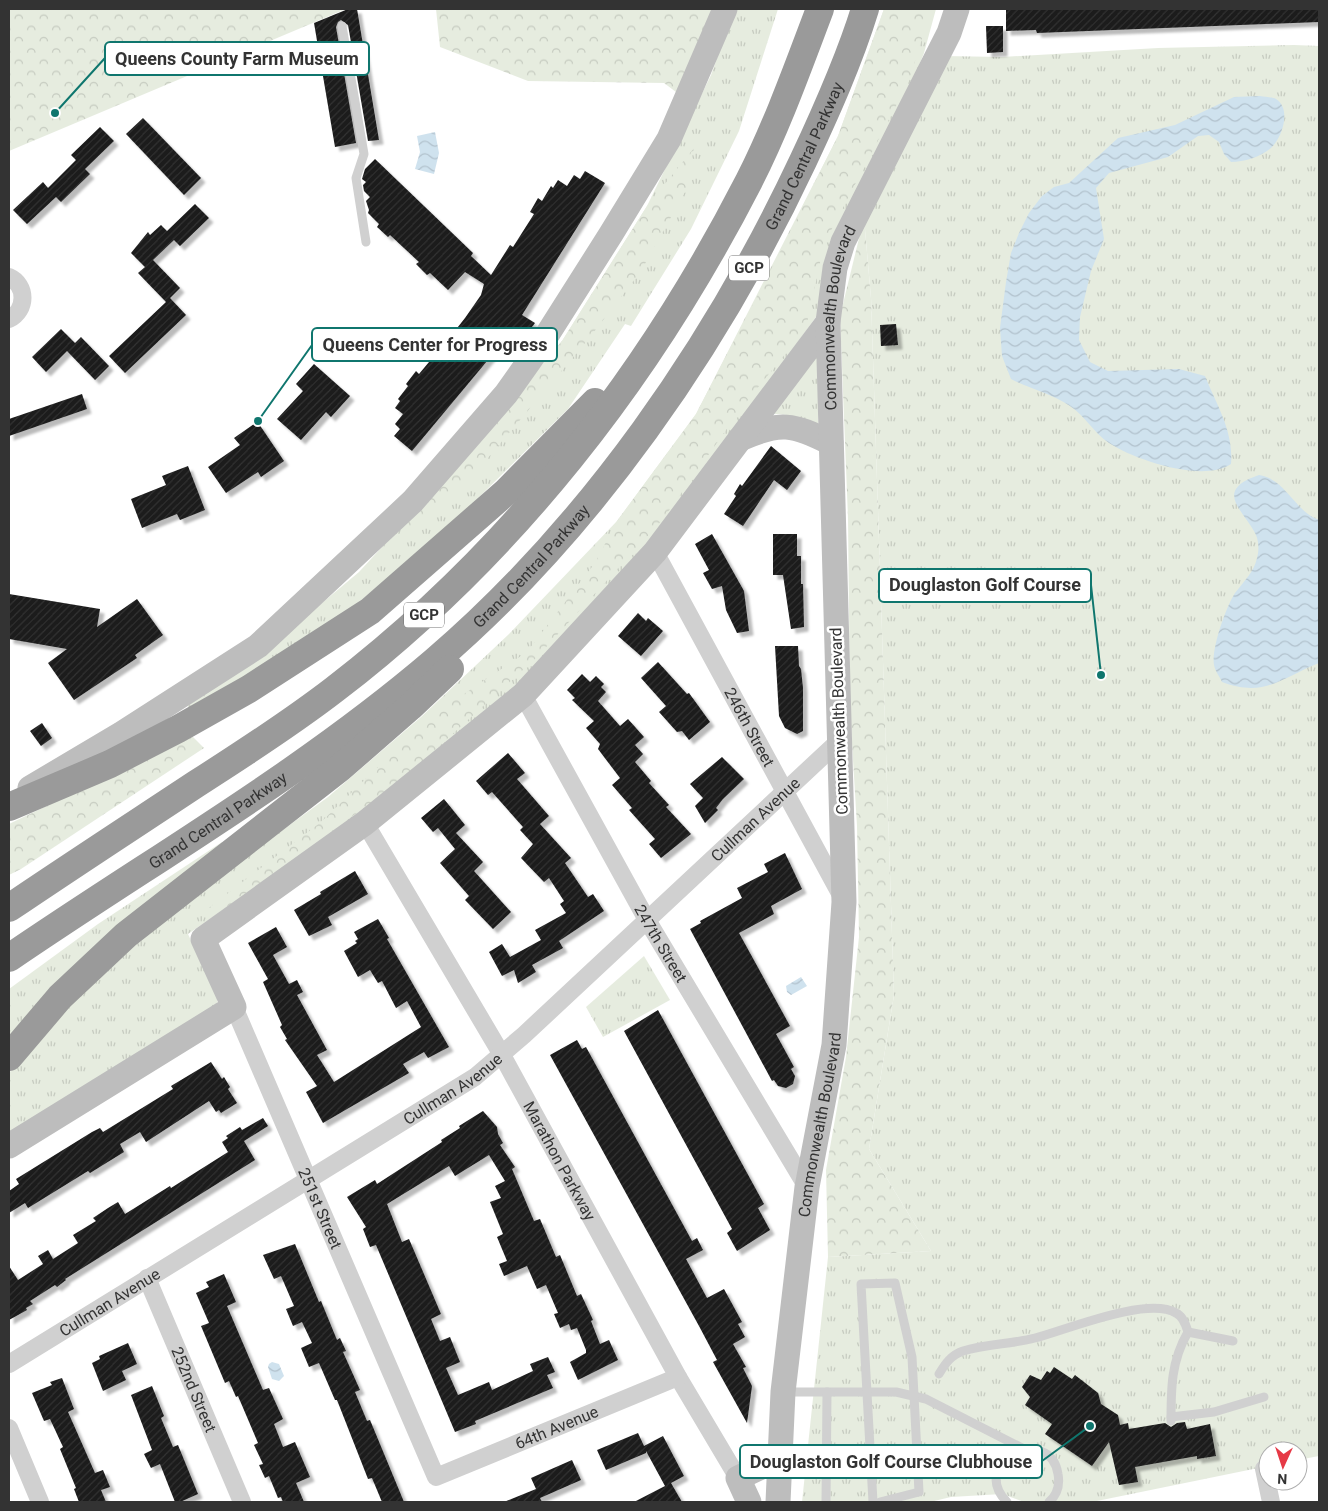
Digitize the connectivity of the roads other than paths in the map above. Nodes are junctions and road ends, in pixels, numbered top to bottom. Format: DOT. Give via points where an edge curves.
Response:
graph roads {
  1 [pos="725,9"];
  2 [pos="820,9"];
  3 [pos="865,9"];
  4 [pos="957,9"];
  5 [pos="966,9"];
  6 [pos="342,26"];
  7 [pos="949,33"];
  8 [pos="366,242"];
  9 [pos="9,277"];
  10 [pos="697,277"];
  11 [pos="9,318"];
  12 [pos="828,322"];
  13 [pos="740,439"];
  14 [pos="831,443"];
  15 [pos="589,502"];
  16 [pos="655,552"];
  17 [pos="523,695"];
  18 [pos="840,740"];
  19 [pos="786,791"];
  20 [pos="9,801"];
  21 [pos="9,807"];
  22 [pos="365,823"];
  23 [pos="844,902"];
  24 [pos="9,908"];
  25 [pos="647,920"];
  26 [pos="9,958"];
  27 [pos="234,1007"];
  28 [pos="502,1055"];
  29 [pos="9,1057"];
  30 [pos="9,1146"];
  31 [pos="306,1179"];
  32 [pos="807,1186"];
  33 [pos="147,1278"];
  34 [pos="1188,1332"];
  35 [pos="1233,1341"];
  36 [pos="9,1364"];
  37 [pos="939,1374"];
  38 [pos="678,1377"];
  39 [pos="784,1392"];
  40 [pos="827,1392"];
  41 [pos="868,1392"];
  42 [pos="913,1396"];
  43 [pos="1264,1397"];
  44 [pos="9,1428"];
  45 [pos="1024,1449"];
  46 [pos="780,1458"];
  47 [pos="436,1477"];
  48 [pos="738,1478"];
  49 [pos="40,1502"];
  50 [pos="242,1502"];
  51 [pos="749,1502"];
  52 [pos="778,1502"];
  53 [pos="826,1502"];
  54 [pos="873,1502"];
  55 [pos="880,1502"];
  56 [pos="1004,1502"];
  57 [pos="1049,1502"];
  1 -- 20 [label="street" via="669,139 540,346 506,394 412,501 258,646"];
  2 -- 10 [label="highway, GCP" via="787,98 750,179"];
  3 -- 15 [label="highway, Grand Central Parkway / GCP" via="821,121 769,232 719,321 664,404"];
  4 -- 7 [label="street, Commonwealth Boulevard"];
  5 -- 7 [label="street"];
  6 -- 8 [label="lane" via="364,154 356,178"];
  7 -- 12 [label="street, Commonwealth Boulevard" via="843,242"];
  9 -- 11 [label="street" via="18,284 23,299 17,313"];
  10 -- 21 [label="highway" via="628,365 569,430 506,492 370,611 249,688 178,728 110,764"];
  10 -- 24 [label="highway, GCP" via="571,460 498,543 420,620 334,690"];
  12 -- 13 [label="street"];
  12 -- 14 [label="street, Commonwealth Boulevard"];
  13 -- 14 [label="street" via="764,428 786,426 802,429"];
  13 -- 16 [label="street"];
  14 -- 18 [label="street, Commonwealth Boulevard"];
  15 -- 26 [label="highway, Grand Central Parkway / GCP" via="515,584 443,653 351,728 261,792"];
  15 -- 29 [label="highway" via="538,570 476,643 410,707 340,768 126,934 60,997"];
  16 -- 17 [label="street"];
  16 -- 19 [label="street, 246th Street"];
  17 -- 22 [label="street"];
  17 -- 25 [label="street, 247th Street"];
  18 -- 19 [label="street, Cullman Avenue"];
  18 -- 23 [label="street, Commonwealth Boulevard"];
  19 -- 23 [label="street, 246th Street"];
  19 -- 25 [label="street, Cullman Avenue"];
  22 -- 27 [label="street, 251st Street" via="204,939"];
  22 -- 28 [label="street, Marathon Parkway"];
  23 -- 32 [label="street, Commonwealth Boulevard" via="834,1045"];
  25 -- 28 [label="street, Cullman Avenue"];
  25 -- 32 [label="street, 247th Street"];
  27 -- 30 [label="street"];
  27 -- 31 [label="street, 251st Street"];
  28 -- 31 [label="street, Cullman Avenue" via="475,1076"];
  28 -- 38 [label="street, Marathon Parkway"];
  31 -- 33 [label="street, Cullman Avenue"];
  31 -- 47 [label="street, 251st Street"];
  32 -- 39 [label="street, Commonwealth Boulevard"];
  33 -- 36 [label="street, Cullman Avenue"];
  33 -- 50 [label="street, 252nd Street"];
  34 -- 35 [label="lane"];
  34 -- 37 [label="lane" via="1185,1321 1176,1313 1132,1311 1036,1338 962,1352 948,1360"];
  34 -- 43 [label="lane" via="1175,1360 1171,1379 1171,1419 1214,1412"];
  38 -- 47 [label="street, 64th Avenue"];
  38 -- 48 [label="street, Marathon Parkway"];
  39 -- 40 [label="lane"];
  39 -- 46 [label="street, Commonwealth Boulevard"];
  40 -- 41 [label="lane"];
  40 -- 53 [label="lane"];
  41 -- 42 [label="lane"];
  41 -- 42 [label="lane" via="861,1284 895,1283 912,1357"];
  41 -- 54 [label="lane"];
  42 -- 45 [label="lane"];
  42 -- 55 [label="lane" via="919,1492"];
  44 -- 49 [label="street"];
  45 -- 56 [label="lane" via="1001,1465 997,1484"];
  45 -- 57 [label="lane" via="1044,1454 1057,1470 1057,1490"];
  46 -- 48 [label="street"];
  46 -- 52 [label="street, Commonwealth Boulevard"];
  48 -- 51 [label="street, Marathon Parkway"];
}
